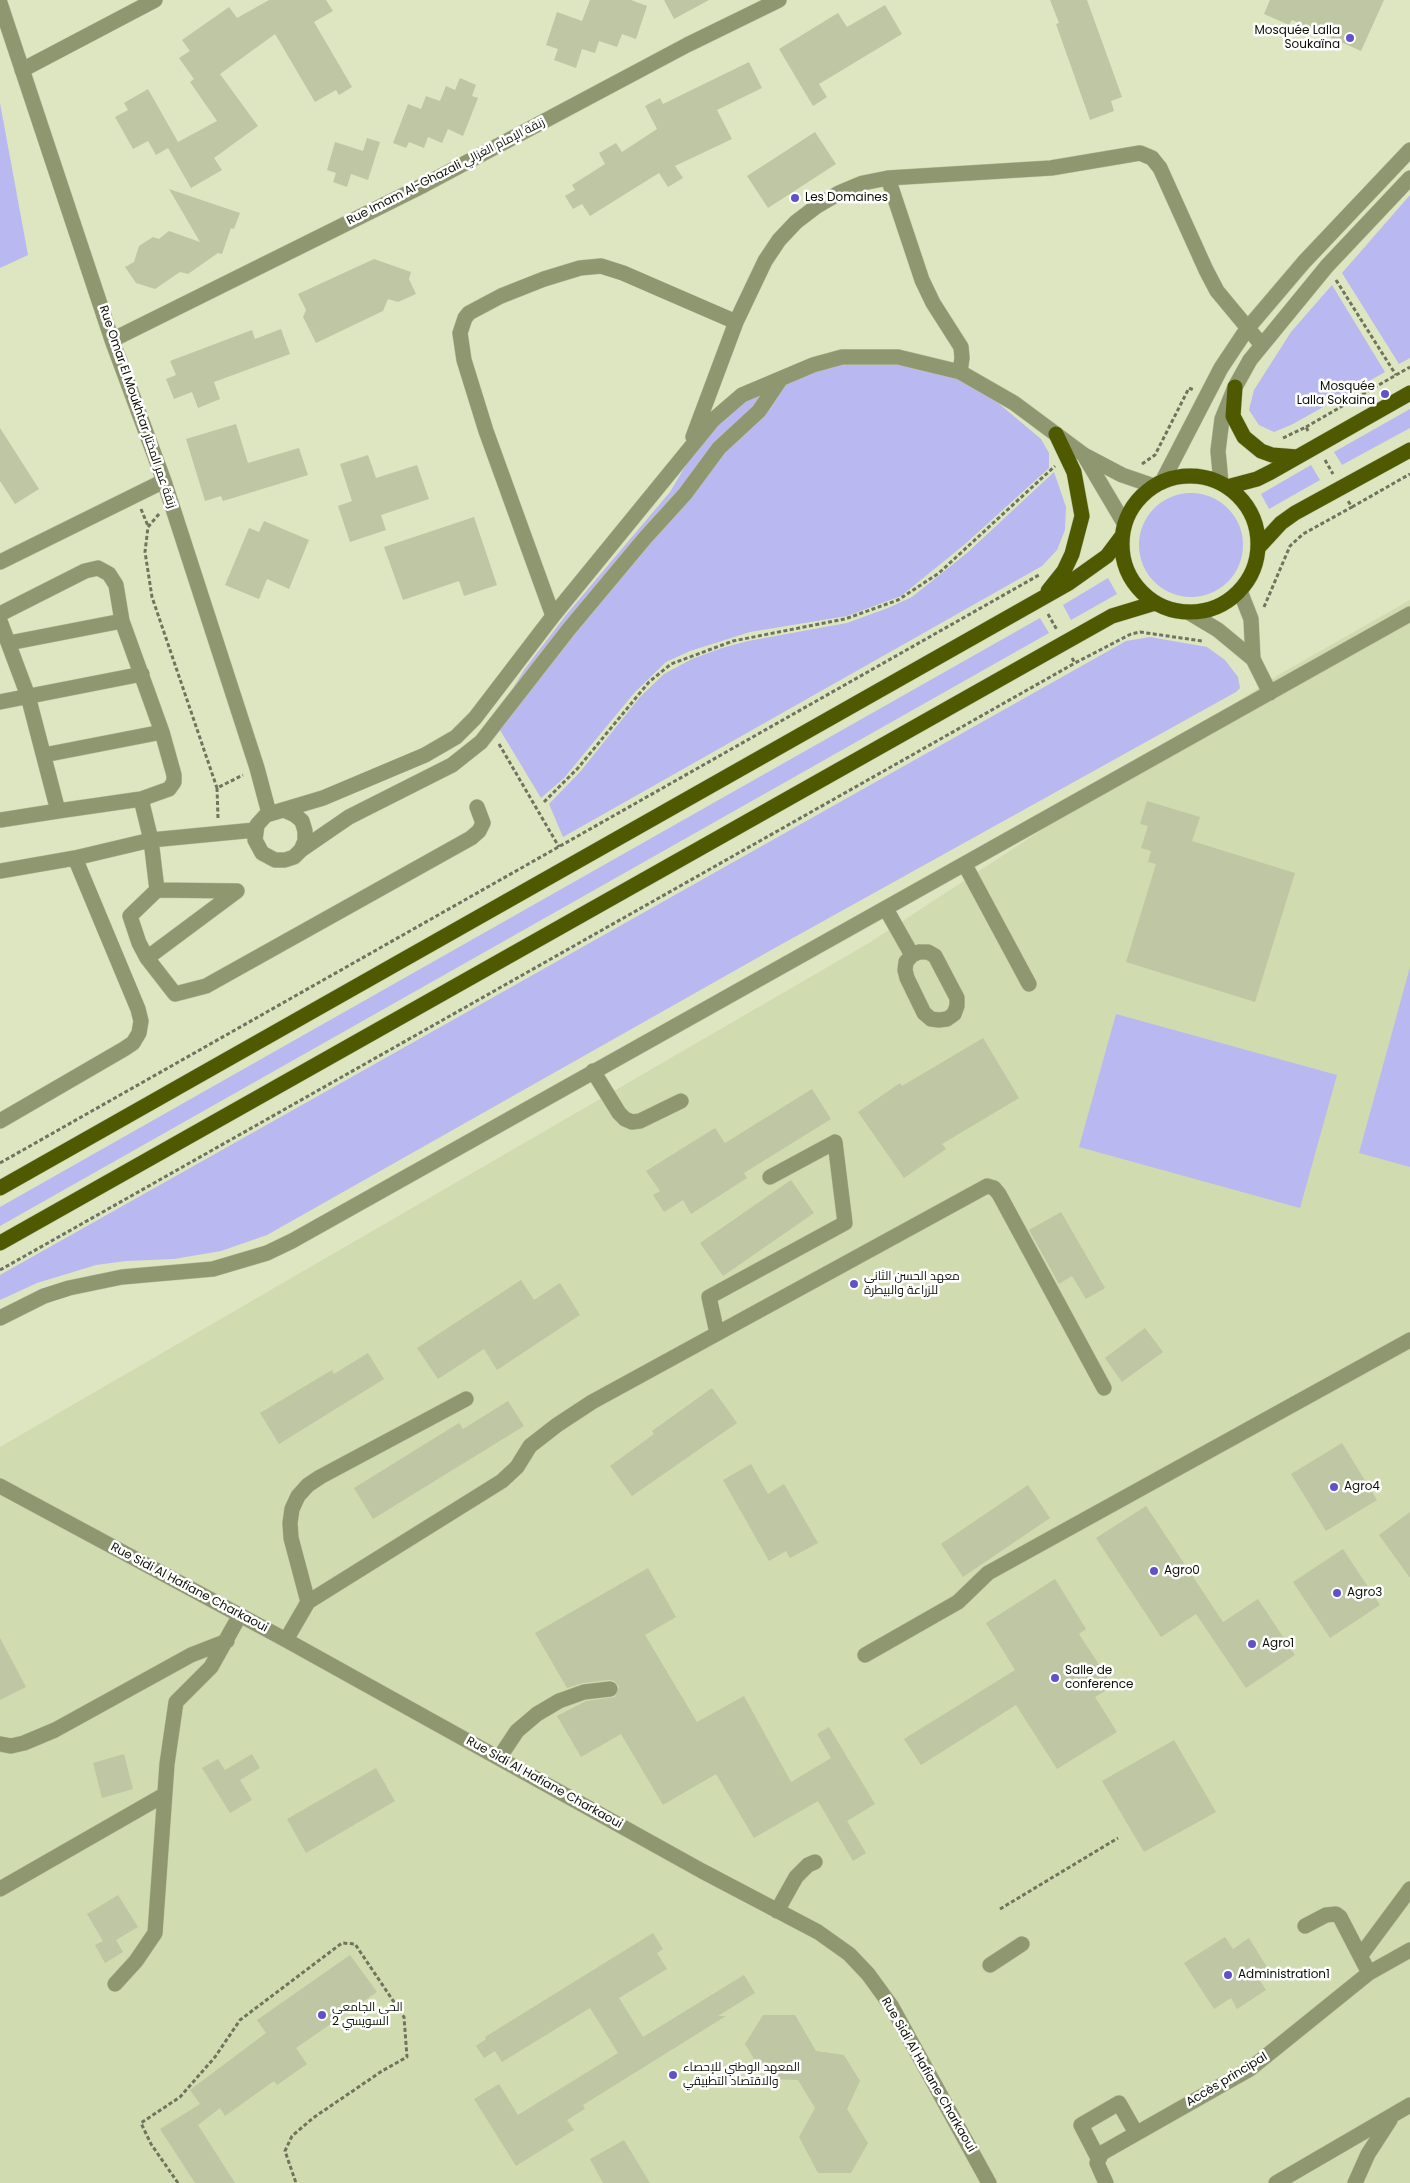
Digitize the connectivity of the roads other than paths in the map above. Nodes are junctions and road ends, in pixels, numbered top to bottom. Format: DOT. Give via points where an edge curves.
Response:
graph roads {
  1 [pos="155,0"];
  2 [pos="779,0"];
  3 [pos="0,3"];
  4 [pos="22,70"];
  5 [pos="1410,150"];
  6 [pos="888,178"];
  7 [pos="1410,178"];
  8 [pos="736,322"];
  9 [pos="1247,329"];
  10 [pos="112,340"];
  11 [pos="1261,344"];
  12 [pos="960,372"];
  13 [pos="780,380"];
  14 [pos="1235,387"];
  15 [pos="1410,393"];
  16 [pos="1056,434"];
  17 [pos="689,448"];
  18 [pos="1410,450"];
  19 [pos="1084,455"];
  20 [pos="1297,458"];
  21 [pos="164,481"];
  22 [pos="1158,484"];
  23 [pos="1224,485"];
  24 [pos="1123,530"];
  25 [pos="1258,548"];
  26 [pos="0,562"];
  27 [pos="1240,591"];
  28 [pos="1040,599"];
  29 [pos="1155,603"];
  30 [pos="1188,612"];
  31 [pos="0,614"];
  32 [pos="1410,614"];
  33 [pos="553,616"];
  34 [pos="122,621"];
  35 [pos="4,633"];
  36 [pos="1253,659"];
  37 [pos="142,674"];
  38 [pos="1270,693"];
  39 [pos="28,696"];
  40 [pos="0,702"];
  41 [pos="162,732"];
  42 [pos="44,754"];
  43 [pos="142,799"];
  44 [pos="477,807"];
  45 [pos="286,810"];
  46 [pos="58,811"];
  47 [pos="269,812"];
  48 [pos="0,820"];
  49 [pos="256,830"];
  50 [pos="151,840"];
  51 [pos="302,850"];
  52 [pos="75,858"];
  53 [pos="965,865"];
  54 [pos="0,871"];
  55 [pos="157,890"];
  56 [pos="886,909"];
  57 [pos="912,955"];
  58 [pos="147,958"];
  59 [pos="1029,984"];
  60 [pos="593,1071"];
  61 [pos="681,1101"];
  62 [pos="0,1121"];
  63 [pos="770,1177"];
  64 [pos="0,1188"];
  65 [pos="0,1243"];
  66 [pos="0,1318"];
  67 [pos="717,1333"];
  68 [pos="1410,1340"];
  69 [pos="1104,1388"];
  70 [pos="466,1399"];
  71 [pos="0,1486"];
  72 [pos="308,1602"];
  73 [pos="240,1615"];
  74 [pos="286,1640"];
  75 [pos="227,1641"];
  76 [pos="865,1655"];
  77 [pos="610,1689"];
  78 [pos="0,1744"];
  79 [pos="499,1758"];
  80 [pos="164,1795"];
  81 [pos="815,1862"];
  82 [pos="0,1889"];
  83 [pos="1410,1889"];
  84 [pos="777,1911"];
  85 [pos="1305,1926"];
  86 [pos="1022,1944"];
  87 [pos="1410,1950"];
  88 [pos="1361,1955"];
  89 [pos="990,1965"];
  90 [pos="1369,1973"];
  91 [pos="115,1984"];
  92 [pos="1410,2105"];
  93 [pos="1393,2114"];
  94 [pos="1136,2133"];
  95 [pos="1368,2154"];
  96 [pos="1098,2158"];
  97 [pos="990,2183"];
  98 [pos="1106,2183"];
  99 [pos="1276,2183"];
  100 [pos="1355,2183"];
  101 [pos="1368,2183"];
  1 -- 4 [label="street"];
  2 -- 10 [label="street, Rue Imam Al-Ghazali زنقة الإمام الغزالي" via="687,45 424,185"];
  3 -- 4 [label="street, Rue Omar El Moukhtar زنقة عمر المختار"];
  4 -- 10 [label="street, Rue Omar El Moukhtar زنقة عمر المختار"];
  5 -- 9 [label="street" via="1304,262"];
  6 -- 8 [label="street" via="863,183 839,193 796,222 765,261"];
  6 -- 9 [label="street" via="1051,168 1140,153 1152,158 1160,168 1206,270 1227,305"];
  6 -- 12 [label="street" via="922,280 961,347"];
  7 -- 11 [label="street"];
  8 -- 17 [label="street"];
  8 -- 33 [label="street" via="601,266 580,268 544,279 501,296 465,318 460,333 464,360"];
  9 -- 11 [label="street"];
  9 -- 22 [label="street"];
  10 -- 21 [label="street, Rue Omar El Moukhtar زنقة عمر المختار"];
  11 -- 14 [label="street"];
  12 -- 13 [label="street" via="906,358 870,356 835,359"];
  12 -- 16 [label="street" via="1014,403"];
  13 -- 17 [label="street" via="742,396 712,420"];
  13 -- 51 [label="street" via="759,411 719,448 685,494 569,629 492,731 452,765 349,817"];
  14 -- 20 [label="main road" via="1233,416 1244,437 1261,451"];
  14 -- 23 [label="street" via="1219,435 1218,459"];
  15 -- 20 [label="main road"];
  16 -- 19 [label="street"];
  16 -- 28 [label="main road" via="1061,460 1078,487 1082,516 1064,571"];
  17 -- 33 [label="street"];
  18 -- 25 [label="main road" via="1281,524"];
  19 -- 22 [label="street" via="1122,475"];
  19 -- 24 [label="street"];
  20 -- 23 [label="main road" via="1257,479"];
  21 -- 26 [label="street"];
  21 -- 47 [label="street, Rue Omar El Moukhtar زنقة عمر المختار"];
  22 -- 23 [label="main road" via="1192,476"];
  22 -- 24 [label="main road" via="1141,496 1131,509"];
  23 -- 25 [label="main road" via="1237,494 1252,513"];
  24 -- 28 [label="main road" via="1107,556 1089,571"];
  24 -- 29 [label="main road" via="1123,558 1131,579"];
  25 -- 27 [label="main road" via="1253,571"];
  27 -- 30 [label="main road" via="1225,603 1207,610"];
  27 -- 36 [label="street" via="1251,619"];
  28 -- 64 [label="main road"];
  29 -- 30 [label="main road"];
  29 -- 65 [label="main road" via="1112,616"];
  30 -- 36 [label="street" via="1218,630"];
  31 -- 34 [label="street" via="85,571 98,568 109,574 116,584"];
  32 -- 38 [label="street"];
  33 -- 45 [label="street" via="476,718 456,737 425,755"];
  34 -- 35 [label="street"];
  34 -- 37 [label="street"];
  35 -- 39 [label="street"];
  36 -- 38 [label="street"];
  37 -- 39 [label="street"];
  37 -- 41 [label="street"];
  38 -- 53 [label="street"];
  39 -- 40 [label="street"];
  39 -- 42 [label="street"];
  41 -- 42 [label="street"];
  41 -- 43 [label="street" via="174,782 169,789"];
  42 -- 46 [label="street"];
  43 -- 46 [label="street"];
  43 -- 50 [label="street"];
  44 -- 58 [label="street" via="483,823 471,838 206,986 175,994"];
  45 -- 47 [label="street"];
  45 -- 51 [label="street" via="299,818 304,826"];
  46 -- 48 [label="street"];
  47 -- 49 [label="street" via="259,821"];
  49 -- 50 [label="street"];
  49 -- 51 [label="street" via="257,845 271,858 285,860"];
  50 -- 52 [label="street"];
  50 -- 55 [label="street"];
  52 -- 54 [label="street"];
  52 -- 62 [label="street" via="138,1010 141,1021 139,1033 124,1050"];
  53 -- 56 [label="street"];
  53 -- 59 [label="street"];
  55 -- 58 [label="street" via="130,916"];
  55 -- 58 [label="street" via="237,890"];
  56 -- 57 [label="street"];
  56 -- 60 [label="street"];
  60 -- 61 [label="street" via="619,1113 632,1122"];
  60 -- 66 [label="street" via="267,1253 212,1270 96,1281 44,1296"];
  63 -- 67 [label="street" via="836,1142 846,1223 708,1297"];
  67 -- 69 [label="street" via="987,1186 999,1194"];
  67 -- 72 [label="street" via="557,1425 530,1446 517,1467 502,1481"];
  68 -- 76 [label="street" via="988,1573 958,1602"];
  70 -- 72 [label="street" via="320,1477 298,1496 292,1509 291,1538"];
  71 -- 73 [label="street, Rue Sidi Al Hafiane Charkaoui"];
  72 -- 74 [label="street"];
  73 -- 74 [label="street, Rue Sidi Al Hafiane Charkaoui"];
  73 -- 75 [label="street"];
  74 -- 79 [label="street, Rue Sidi Al Hafiane Charkaoui"];
  75 -- 78 [label="street" via="191,1655 55,1730 11,1746"];
  75 -- 80 [label="street" via="211,1667 176,1702"];
  77 -- 79 [label="street" via="584,1692 536,1714 517,1731"];
  79 -- 84 [label="street, Rue Sidi Al Hafiane Charkaoui"];
  80 -- 82 [label="street"];
  80 -- 91 [label="street" via="155,1933"];
  81 -- 84 [label="street" via="796,1877"];
  83 -- 88 [label="street"];
  84 -- 97 [label="street, Rue Sidi Al Hafiane Charkaoui" via="818,1932 849,1954 868,1974 892,2007"];
  85 -- 88 [label="street" via="1326,1915 1336,1914"];
  86 -- 89 [label="street"];
  87 -- 90 [label="street, Accès principal"];
  88 -- 90 [label="street"];
  90 -- 94 [label="street, Accès principal" via="1250,2069"];
  92 -- 93 [label="street"];
  93 -- 95 [label="street"];
  93 -- 99 [label="street"];
  94 -- 96 [label="street, Accès principal"];
  94 -- 96 [label="street" via="1118,2103 1081,2125"];
  95 -- 100 [label="street"];
  95 -- 101 [label="street"];
  96 -- 98 [label="street" via="1099,2171"];
}
